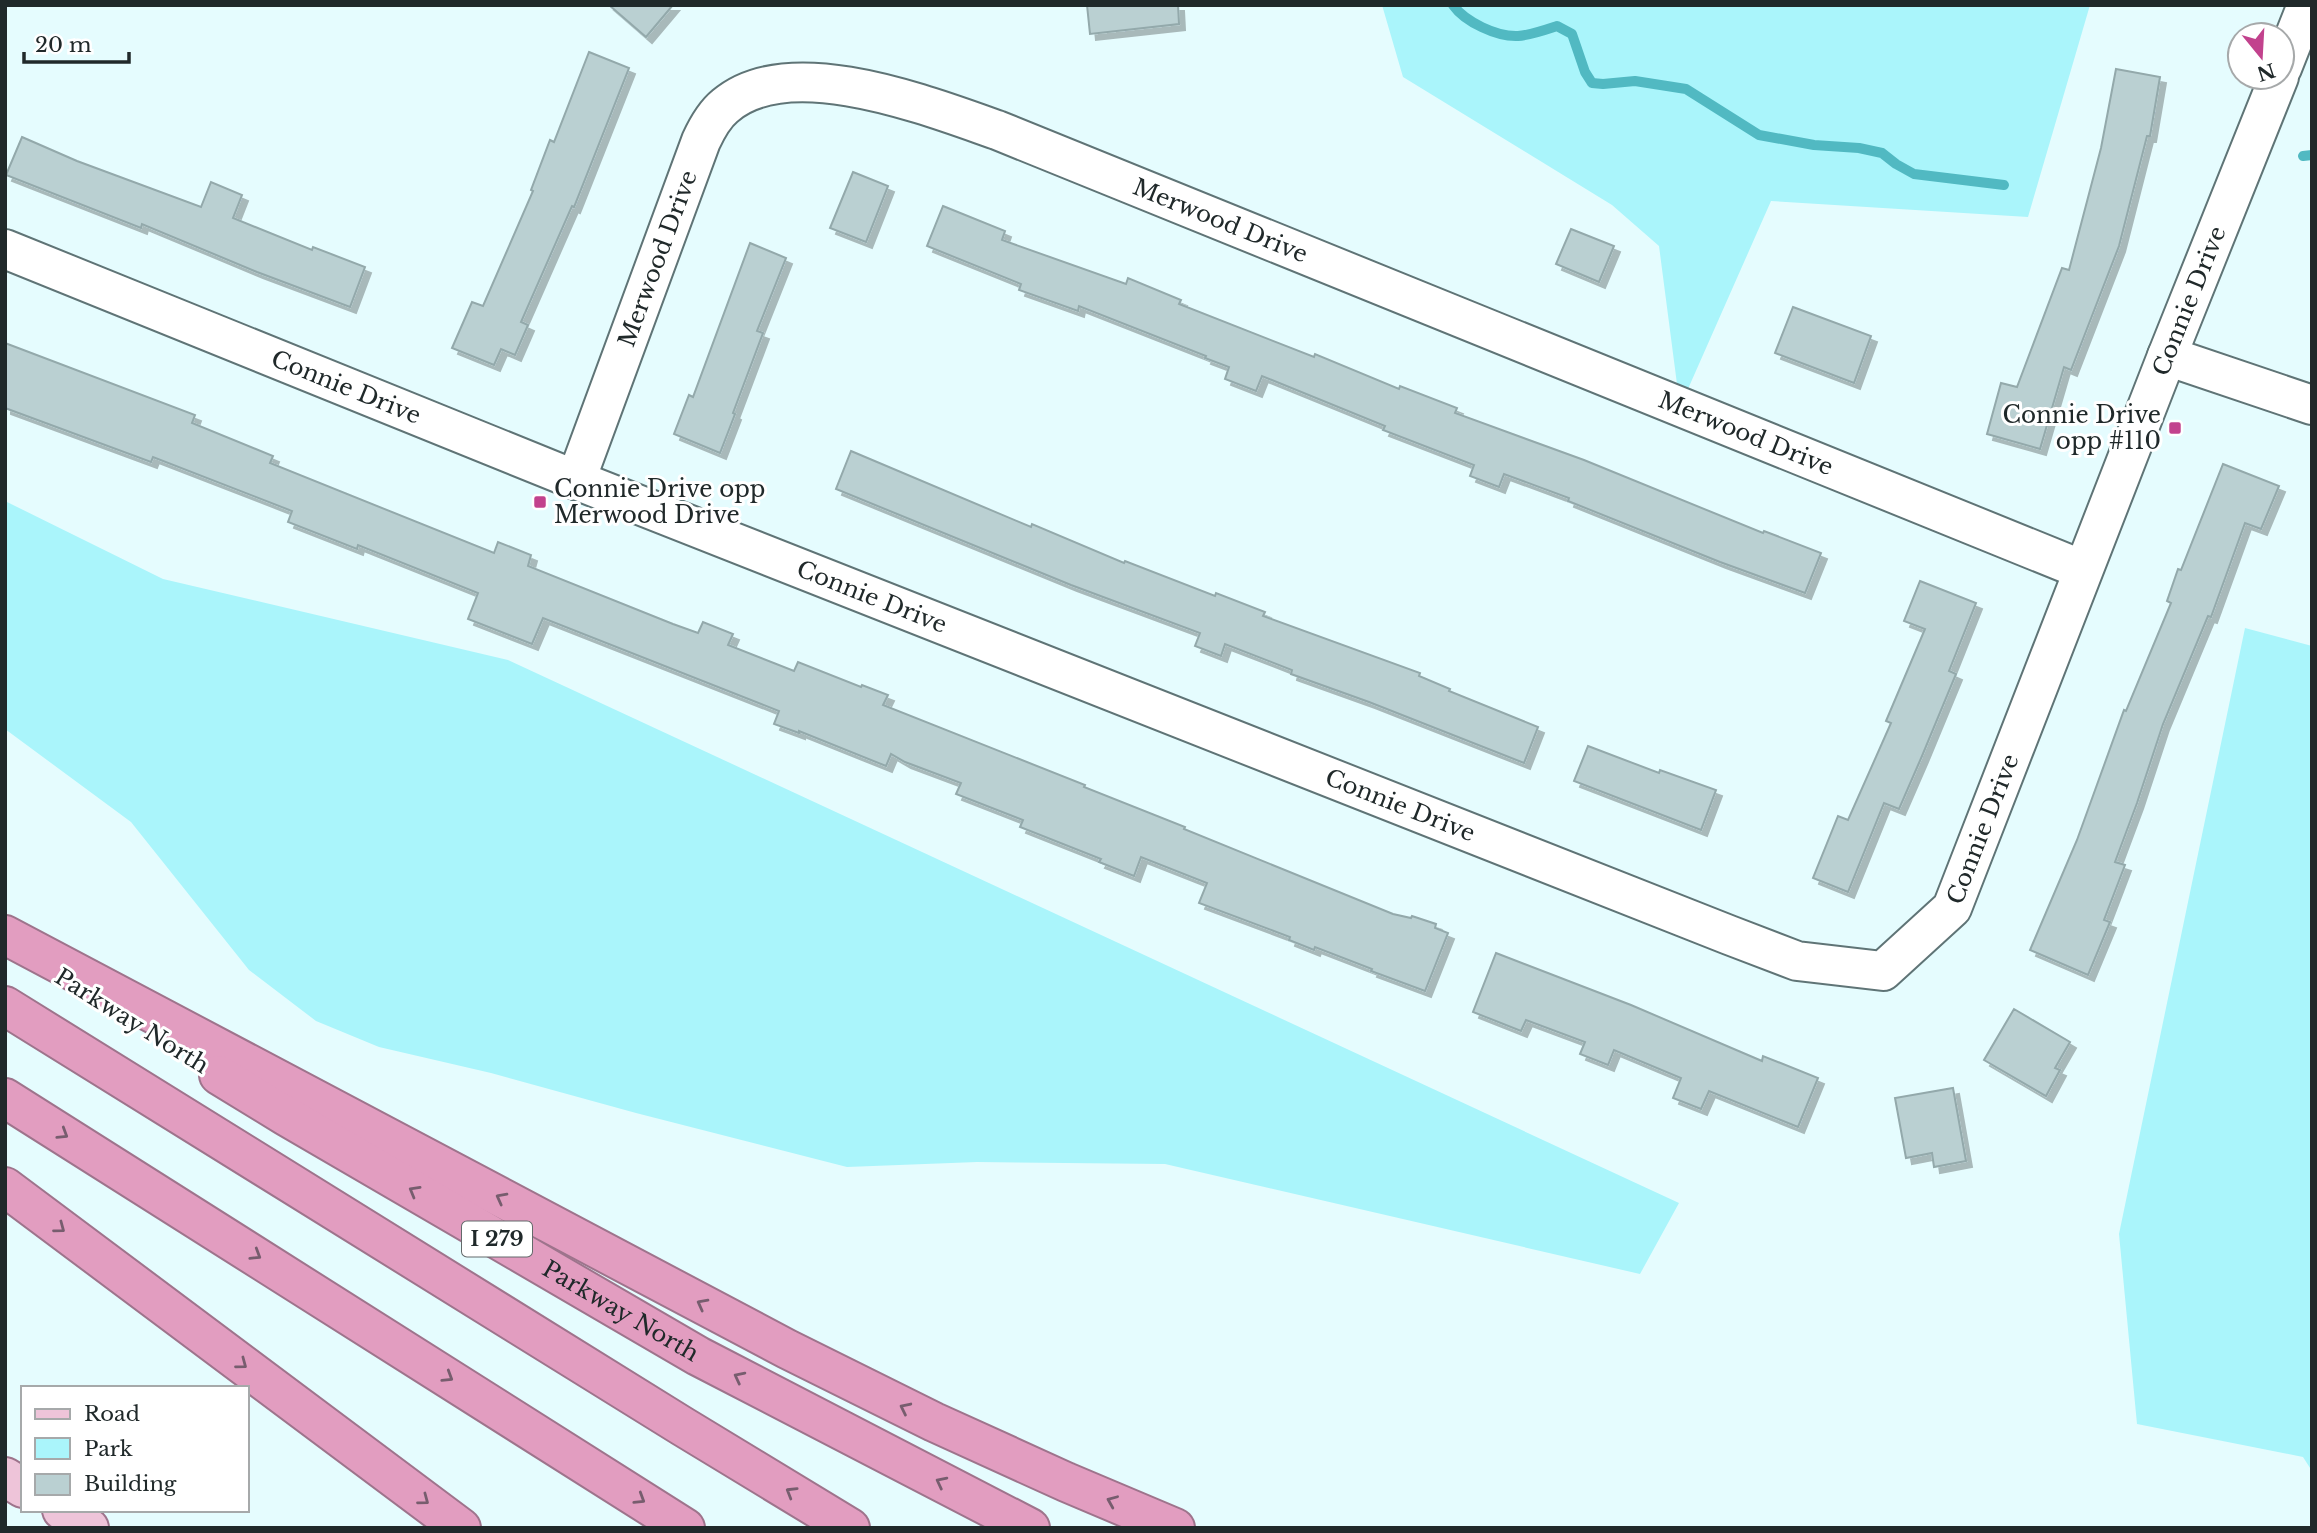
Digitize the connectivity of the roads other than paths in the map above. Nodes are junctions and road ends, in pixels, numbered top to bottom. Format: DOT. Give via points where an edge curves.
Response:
graph roads {
  1 [pos="2307,5"];
  2 [pos="2296,33"];
  3 [pos="2273,91"];
  4 [pos="5,249"];
  5 [pos="2167,356"];
  6 [pos="2312,405"];
  7 [pos="576,480"];
  8 [pos="2083,570"];
  9 [pos="5,935"];
  10 [pos="5,943"];
  11 [pos="5,1006"];
  12 [pos="5,1016"];
  13 [pos="5,1098"];
  14 [pos="5,1187"];
  15 [pos="5,1477"];
  16 [pos="21,1487"];
  17 [pos="65,1512"];
  18 [pos="89,1528"];
  19 [pos="461,1528"];
  20 [pos="685,1528"];
  21 [pos="798,1528"];
  22 [pos="850,1528"];
  23 [pos="1030,1528"];
  24 [pos="1175,1528"];
  1 -- 2 [label="street"];
  3 -- 5 [label="street, Connie Drive"];
  4 -- 7 [label="street, Connie Drive"];
  5 -- 6 [label="street"];
  5 -- 8 [label="street, Connie Drive"];
  7 -- 8 [label="street, Connie Drive" via="1740,940 1797,961 1883,971 1952,908"];
  7 -- 8 [label="street, Merwood Drive" via="712,120 725,105 768,86 831,84 892,96 997,130"];
  24 -- 9 [label="highway, one-way" via="934,1422 787,1349"];
  23 -- 10 [label="highway, Parkway North / I 279, one-way" via="698,1356 286,1116"];
  22 -- 11 [label="highway, one-way"];
  12 -- 21 [label="highway"];
  13 -- 20 [label="highway, one-way"];
  14 -- 19 [label="highway, one-way"];
  15 -- 16 [label="main road"];
  17 -- 18 [label="main road"];
}
